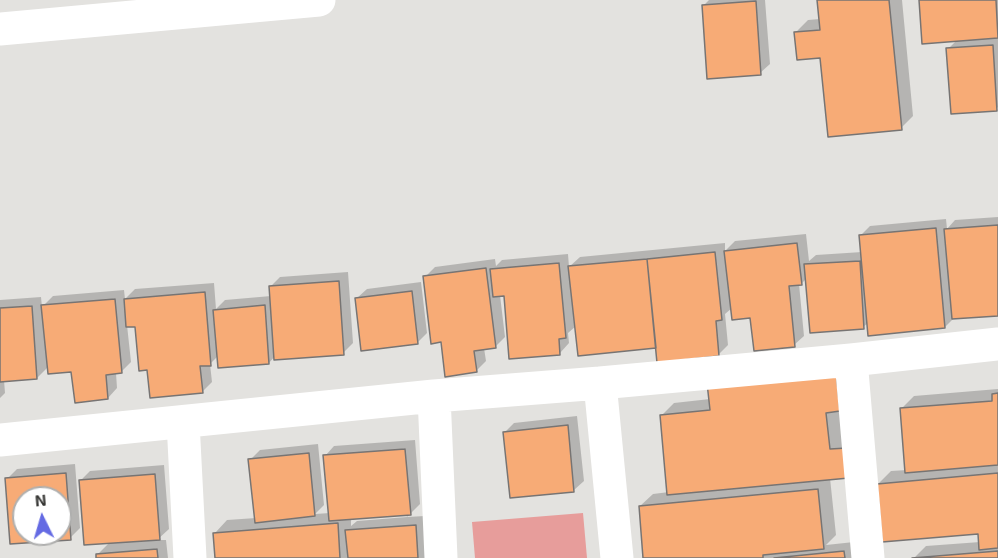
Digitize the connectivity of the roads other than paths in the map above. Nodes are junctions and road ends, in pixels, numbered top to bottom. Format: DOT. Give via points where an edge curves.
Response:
graph roads {
  1 [pos="319,0"];
  2 [pos="0,30"];
  3 [pos="998,345"];
  4 [pos="851,360"];
  5 [pos="600,383"];
  6 [pos="434,396"];
  7 [pos="183,422"];
  8 [pos="0,440"];
  9 [pos="190,558"];
  10 [pos="441,558"];
  11 [pos="617,558"];
  12 [pos="868,558"];
  1 -- 2 [label="street"];
  3 -- 4 [label="street"];
  4 -- 5 [label="street"];
  4 -- 12 [label="street"];
  5 -- 6 [label="street"];
  5 -- 11 [label="street"];
  6 -- 7 [label="street"];
  6 -- 10 [label="street"];
  7 -- 8 [label="street"];
  7 -- 9 [label="street"];
}
